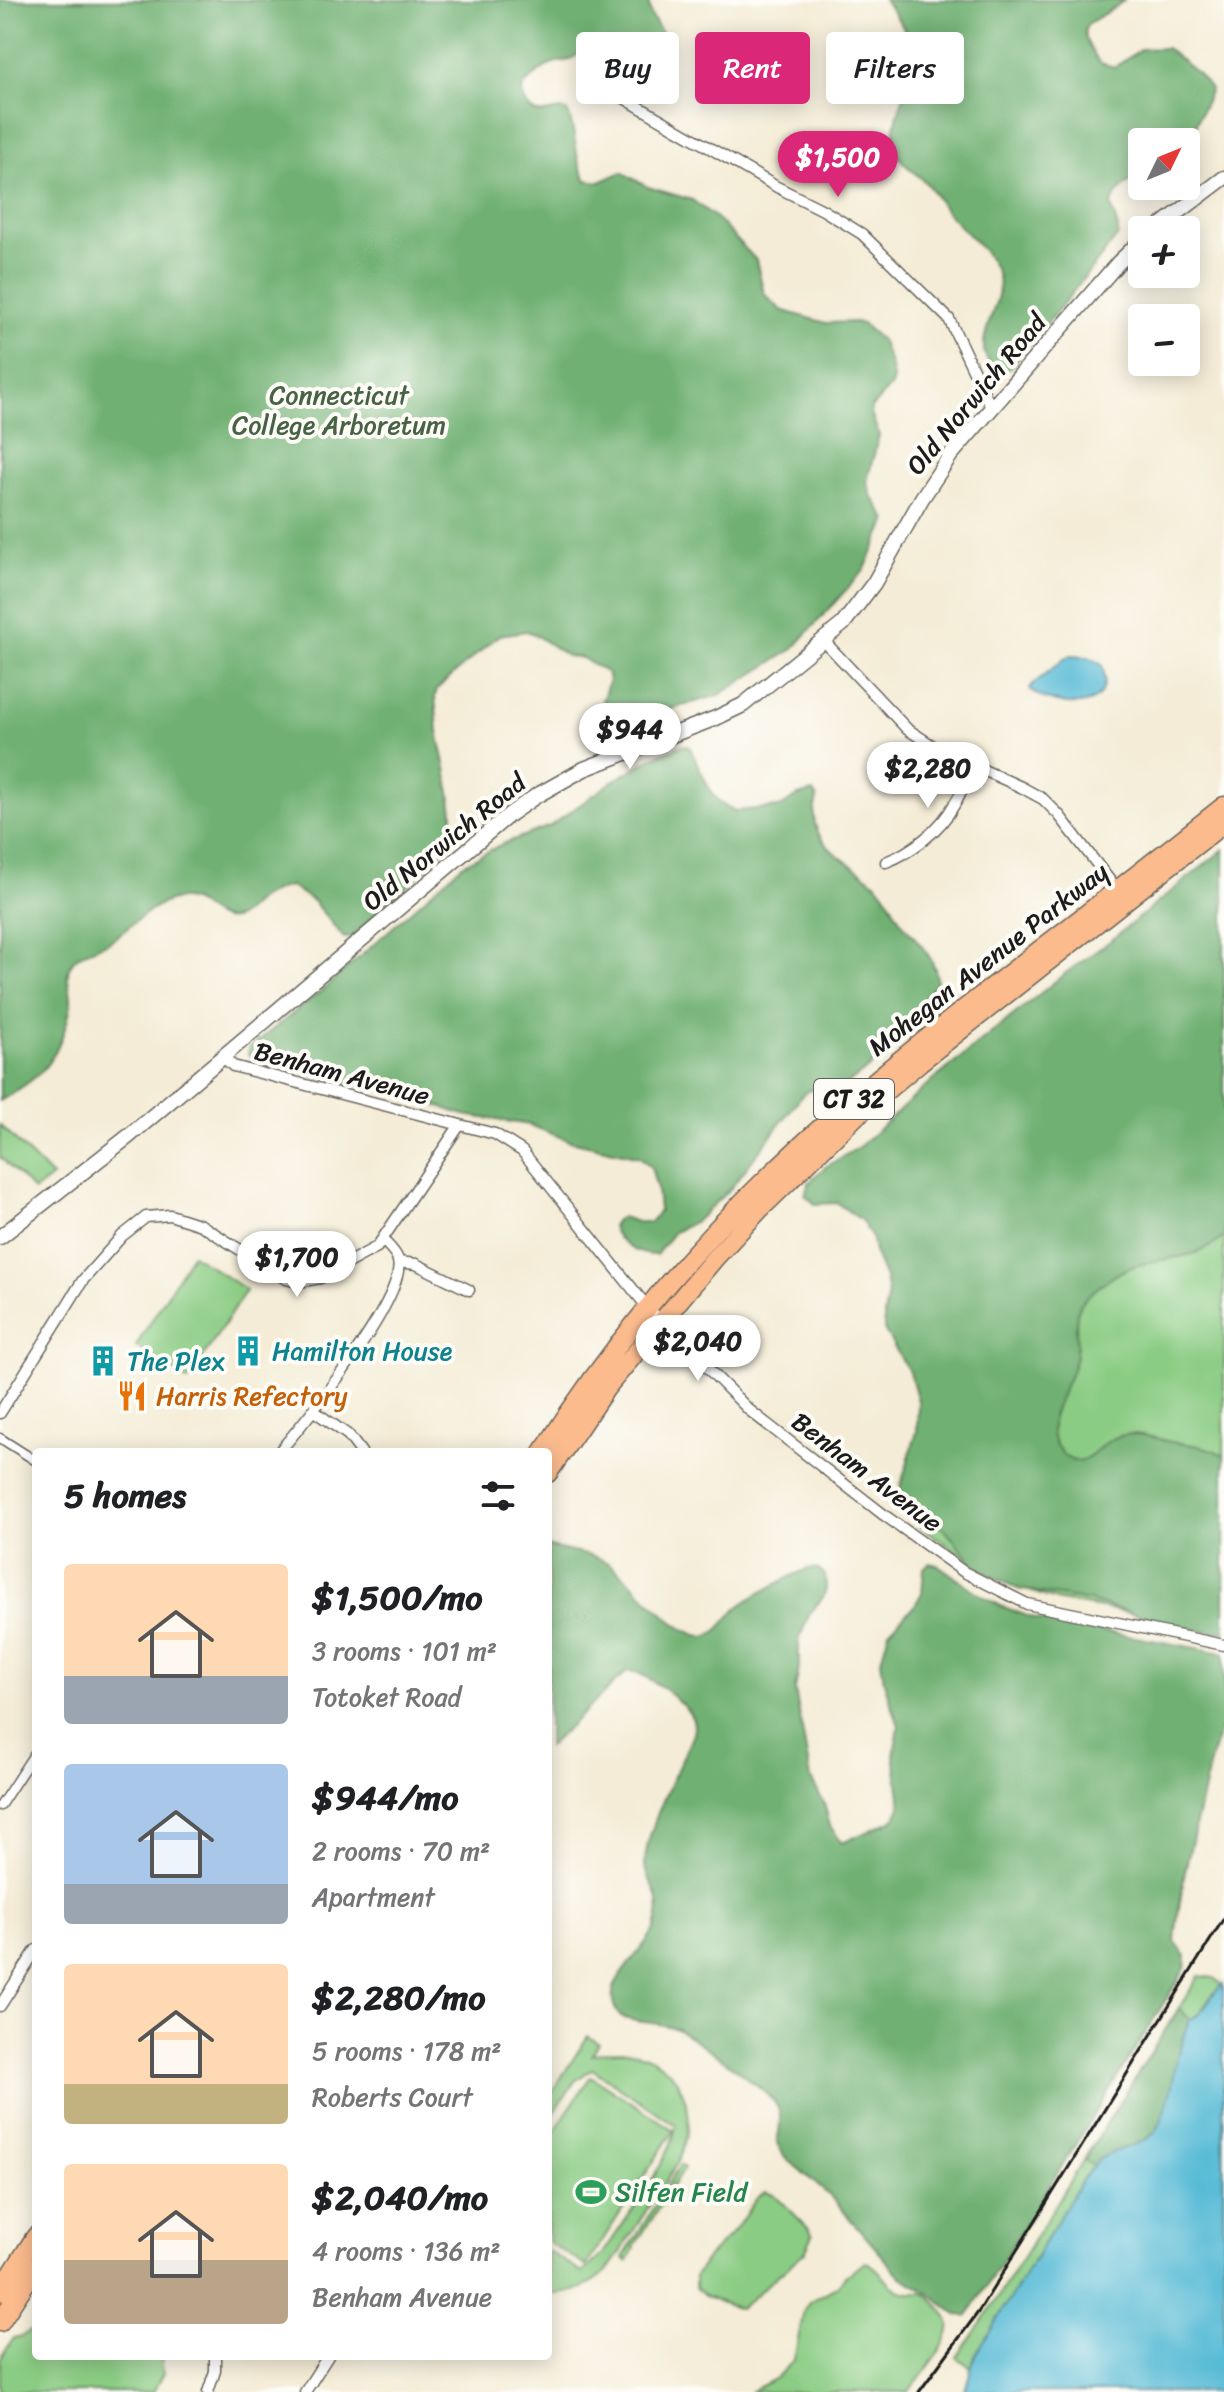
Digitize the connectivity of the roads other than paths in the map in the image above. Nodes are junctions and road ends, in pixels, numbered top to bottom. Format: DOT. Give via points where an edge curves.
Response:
graph roads {
  1 [pos="634,104"];
  2 [pos="1224,178"];
  3 [pos="1174,216"];
  4 [pos="1128,253"];
  5 [pos="991,407"];
  6 [pos="824,641"];
  7 [pos="974,765"];
  8 [pos="1224,806"];
  9 [pos="1224,823"];
  10 [pos="886,862"];
  11 [pos="1117,890"];
  12 [pos="222,1056"];
  13 [pos="459,1126"];
  14 [pos="0,1237"];
  15 [pos="383,1240"];
  16 [pos="398,1262"];
  17 [pos="469,1290"];
  18 [pos="655,1315"];
  19 [pos="314,1411"];
  20 [pos="0,1413"];
  21 [pos="0,1438"];
  22 [pos="282,1448"];
  23 [pos="358,1448"];
  24 [pos="546,1448"];
  25 [pos="32,1458"];
  26 [pos="552,1467"];
  27 [pos="1224,1645"];
  28 [pos="32,1757"];
  29 [pos="0,1806"];
  30 [pos="32,1956"];
  31 [pos="0,2006"];
  32 [pos="32,2242"];
  33 [pos="32,2273"];
  34 [pos="0,2292"];
  35 [pos="2,2316"];
  36 [pos="215,2360"];
  37 [pos="325,2360"];
  38 [pos="208,2392"];
  39 [pos="305,2392"];
  1 -- 5 [label="street" via="862,234 949,319"];
  2 -- 3 [label="street"];
  4 -- 5 [label="street, Old Norwich Road"];
  5 -- 6 [label="street, Old Norwich Road" via="950,456 856,609"];
  6 -- 7 [label="street" via="907,729"];
  6 -- 12 [label="street, Old Norwich Road" via="743,705 584,769 536,796"];
  7 -- 10 [label="street" via="953,808 928,835"];
  7 -- 11 [label="street" via="1043,799"];
  8 -- 11 [label="highway, Mohegan Avenue Parkway / CT 32"];
  9 -- 18 [label="highway, Mohegan Avenue Parkway / CT 32" via="856,1116"];
  11 -- 18 [label="highway, Mohegan Avenue Parkway / CT 32" via="893,1065 768,1177 714,1233"];
  12 -- 13 [label="street, Benham Avenue" via="233,1066"];
  12 -- 14 [label="street, Old Norwich Road"];
  13 -- 15 [label="street"];
  13 -- 18 [label="street, Benham Avenue" via="495,1134 522,1151"];
  15 -- 16 [label="street"];
  15 -- 20 [label="street" via="335,1271 295,1282 201,1225 170,1215 144,1218 78,1286"];
  16 -- 17 [label="street" via="416,1264"];
  16 -- 19 [label="street" via="376,1319"];
  18 -- 24 [label="highway, Mohegan Avenue Parkway / CT 32" via="568,1414"];
  18 -- 26 [label="highway, Mohegan Avenue Parkway / CT 32"];
  18 -- 27 [label="street, Benham Avenue" via="749,1410 964,1572 1027,1604"];
  19 -- 22 [label="street"];
  19 -- 23 [label="street"];
  21 -- 25 [label="street"];
  28 -- 29 [label="street"];
  30 -- 31 [label="street"];
  32 -- 34 [label="highway"];
  33 -- 35 [label="highway"];
  36 -- 38 [label="street"];
  37 -- 39 [label="street"];
}
